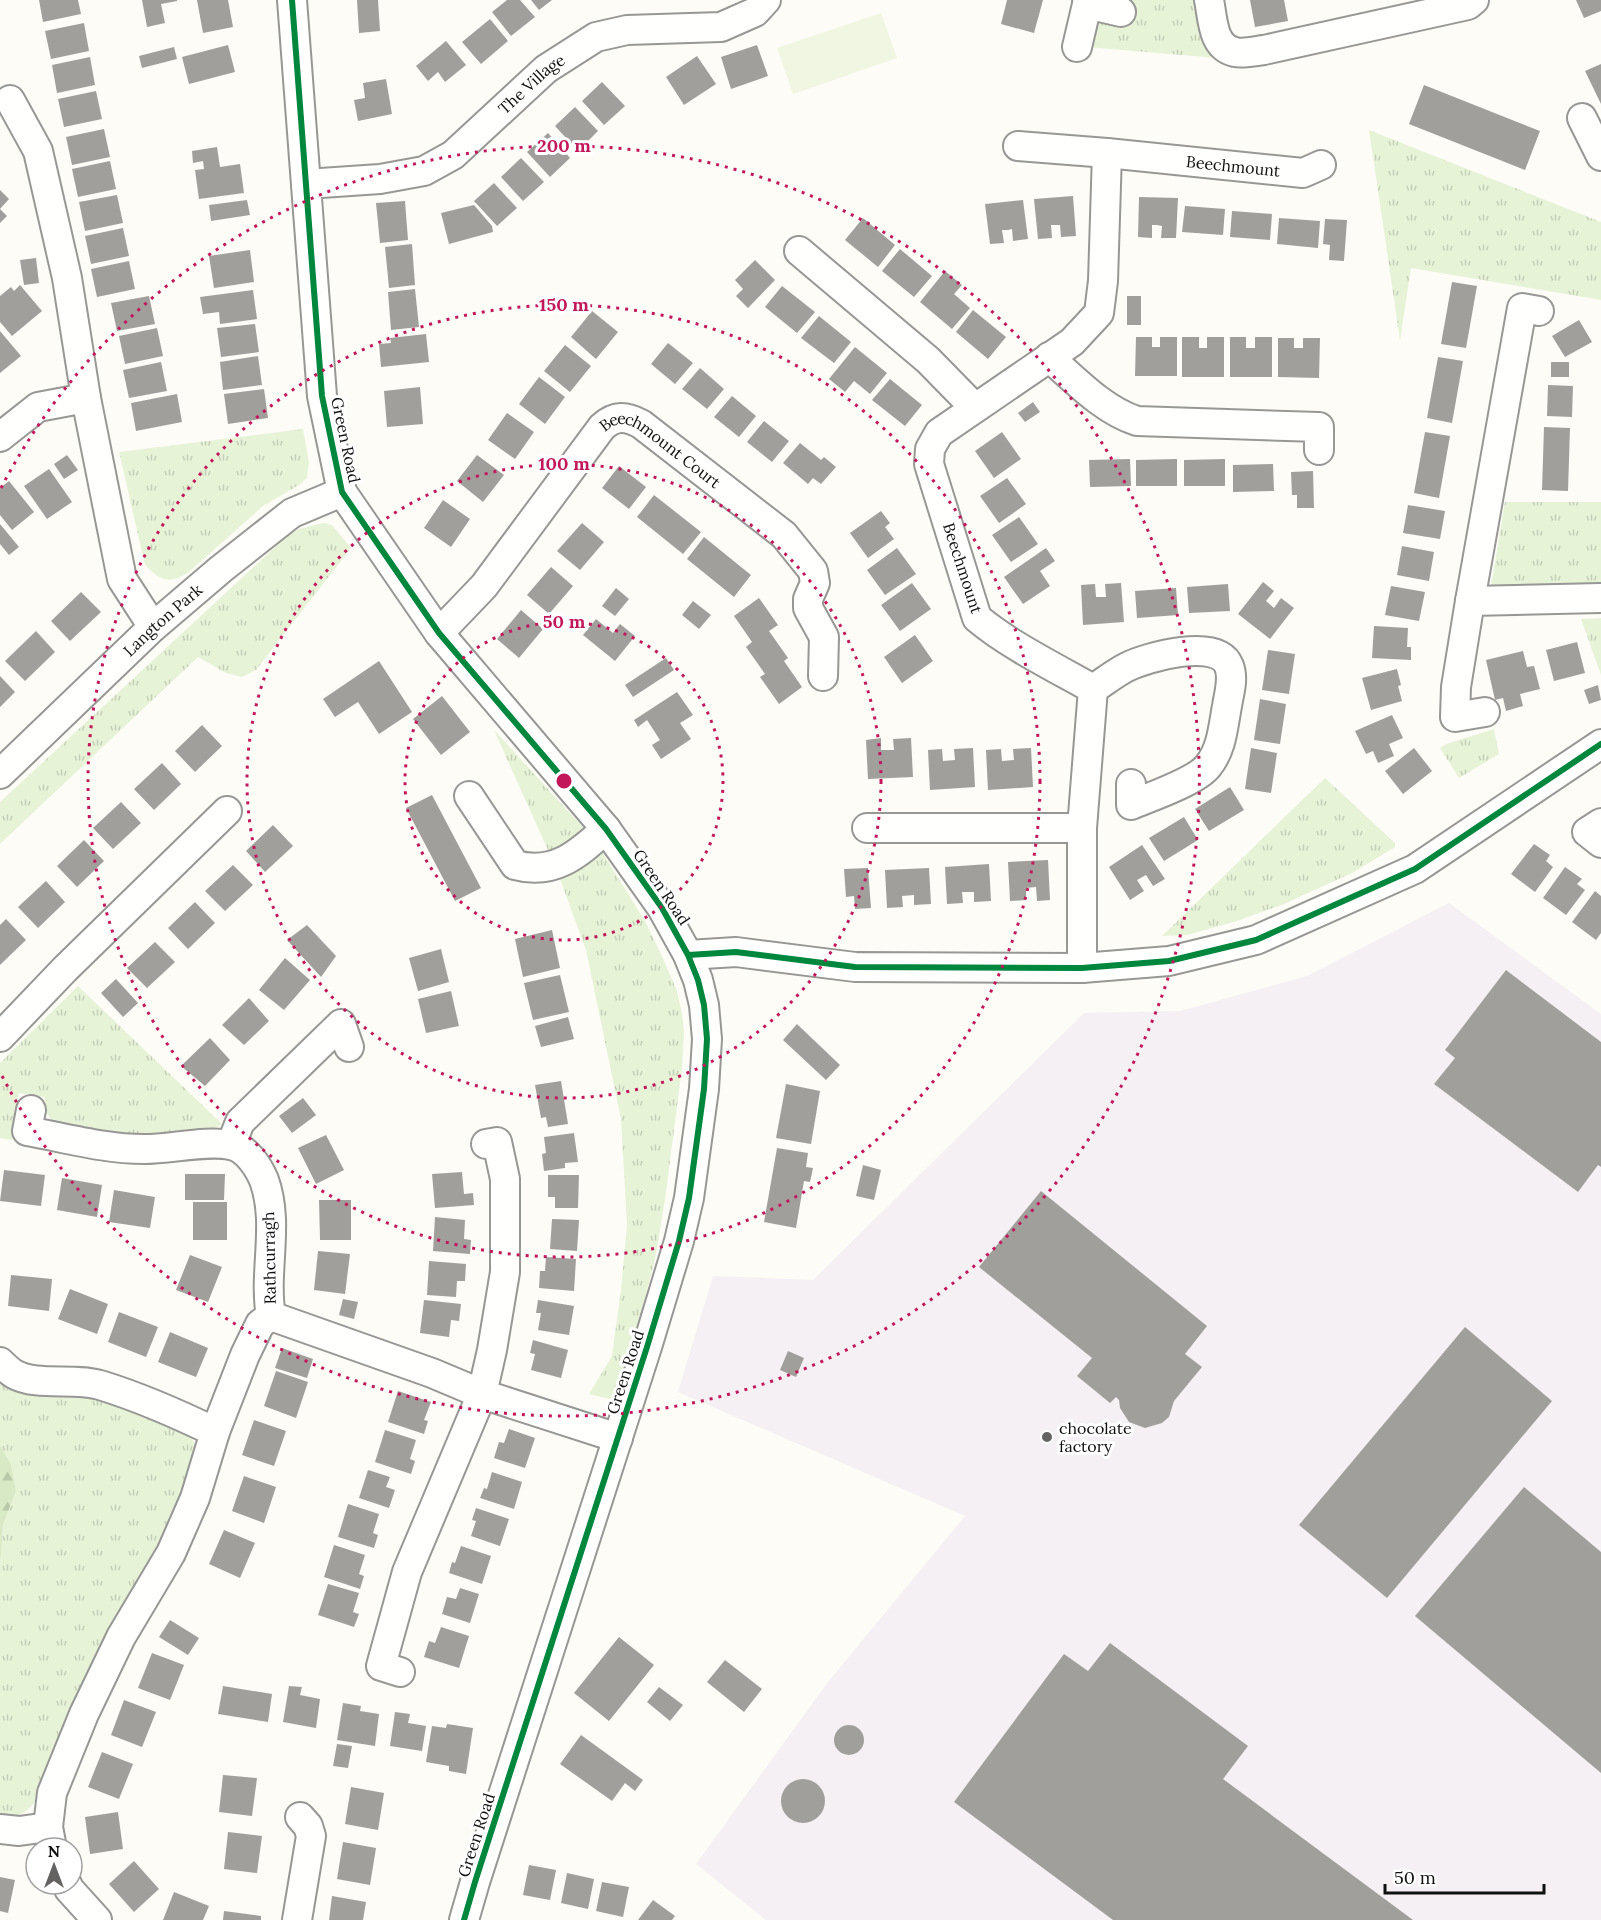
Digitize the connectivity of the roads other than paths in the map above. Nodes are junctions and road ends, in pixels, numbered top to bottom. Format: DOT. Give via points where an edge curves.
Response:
graph roads {
  1 [pos="292,0"];
  2 [pos="766,0"];
  3 [pos="1209,0"];
  4 [pos="1474,0"];
  5 [pos="1088,2"];
  6 [pos="1121,12"];
  7 [pos="1077,47"];
  8 [pos="10,100"];
  9 [pos="1582,118"];
  10 [pos="1018,146"];
  11 [pos="1107,153"];
  12 [pos="1601,156"];
  13 [pos="1321,165"];
  14 [pos="306,184"];
  15 [pos="812,252"];
  16 [pos="1539,311"];
  17 [pos="1049,357"];
  18 [pos="86,398"];
  19 [pos="975,408"];
  20 [pos="0,437"];
  21 [pos="1320,450"];
  22 [pos="342,492"];
  23 [pos="1601,598"];
  24 [pos="1470,601"];
  25 [pos="153,627"];
  26 [pos="439,633"];
  27 [pos="823,676"];
  28 [pos="1093,689"];
  29 [pos="1485,712"];
  30 [pos="1601,744"];
  31 [pos="0,774"];
  32 [pos="1131,784"];
  33 [pos="469,796"];
  34 [pos="227,811"];
  35 [pos="1601,823"];
  36 [pos="867,828"];
  37 [pos="1082,828"];
  38 [pos="606,829"];
  39 [pos="1601,843"];
  40 [pos="688,955"];
  41 [pos="1082,968"];
  42 [pos="0,1037"];
  43 [pos="349,1047"];
  44 [pos="31,1110"];
  45 [pos="486,1144"];
  46 [pos="231,1145"];
  47 [pos="271,1316"];
  48 [pos="0,1362"];
  49 [pos="482,1394"];
  50 [pos="215,1432"];
  51 [pos="618,1438"];
  52 [pos="382,1667"];
  53 [pos="300,1817"];
  54 [pos="0,1829"];
  55 [pos="45,1836"];
  56 [pos="50,1836"];
  57 [pos="75,1896"];
  58 [pos="97,1920"];
  59 [pos="297,1920"];
  60 [pos="464,1920"];
  1 -- 14 [label="street, Green Road"];
  2 -- 14 [label="street, The Village" via="754,12 721,27 627,30 596,37 546,69 453,155 424,171 380,179"];
  3 -- 4 [label="street" via="1221,45 1236,53 1468,5"];
  5 -- 6 [label="street"];
  5 -- 7 [label="street"];
  8 -- 18 [label="street" via="38,151 67,278"];
  9 -- 12 [label="street"];
  10 -- 11 [label="street, Beechmount"];
  11 -- 13 [label="street, Beechmount" via="1302,173"];
  11 -- 17 [label="street, Beechmount" via="1099,313 1072,342"];
  14 -- 22 [label="street, Green Road" via="322,396"];
  15 -- 19 [label="street"];
  16 -- 24 [label="street" via="1522,308"];
  17 -- 19 [label="street, Beechmount"];
  17 -- 21 [label="street" via="1124,417 1137,421 1319,427"];
  18 -- 20 [label="street" via="38,407"];
  18 -- 25 [label="street" via="122,579"];
  19 -- 28 [label="street, Beechmount" via="939,433 930,448 929,464 977,618"];
  22 -- 25 [label="street, Langton Park" via="292,513"];
  22 -- 26 [label="street, Green Road"];
  23 -- 24 [label="street"];
  24 -- 29 [label="street" via="1455,717"];
  25 -- 31 [label="street, Langton Park"];
  26 -- 27 [label="street, Beechmount Court" via="484,586 602,427 616,417 630,418 784,535 813,572 815,583 808,608 824,638"];
  26 -- 38 [label="street, Green Road"];
  28 -- 32 [label="street" via="1128,666 1168,653 1204,650 1217,654 1228,664 1232,681 1219,748 1207,768 1131,805"];
  28 -- 37 [label="street"];
  30 -- 41 [label="street" via="1415,870 1256,940 1169,961"];
  33 -- 38 [label="street" via="515,865 527,868 551,866 576,856"];
  34 -- 42 [label="street"];
  35 -- 39 [label="street" via="1587,832"];
  36 -- 37 [label="street"];
  37 -- 41 [label="street"];
  38 -- 40 [label="street, Green Road" via="663,908"];
  40 -- 41 [label="street" via="736,952 855,967"];
  40 -- 51 [label="street, Green Road" via="704,1005 707,1039 689,1198"];
  43 -- 46 [label="street" via="341,1024 240,1122"];
  44 -- 46 [label="street" via="27,1131 102,1145 144,1149"];
  45 -- 49 [label="street" via="497,1142 505,1179 505,1272"];
  46 -- 47 [label="street, Rathcurragh" via="246,1151 264,1180 271,1220"];
  47 -- 49 [label="street, Rathcurragh"];
  47 -- 50 [label="street" via="260,1324 245,1355"];
  48 -- 50 [label="street" via="15,1374 39,1380 98,1385"];
  49 -- 51 [label="street, Rathcurragh"];
  49 -- 52 [label="street" via="407,1572"];
  50 -- 56 [label="street" via="195,1498 171,1553 121,1637 52,1792"];
  51 -- 60 [label="street, Green Road"];
  53 -- 59 [label="street" via="312,1836"];
  54 -- 55 [label="street"];
  57 -- 58 [label="street"];
}
